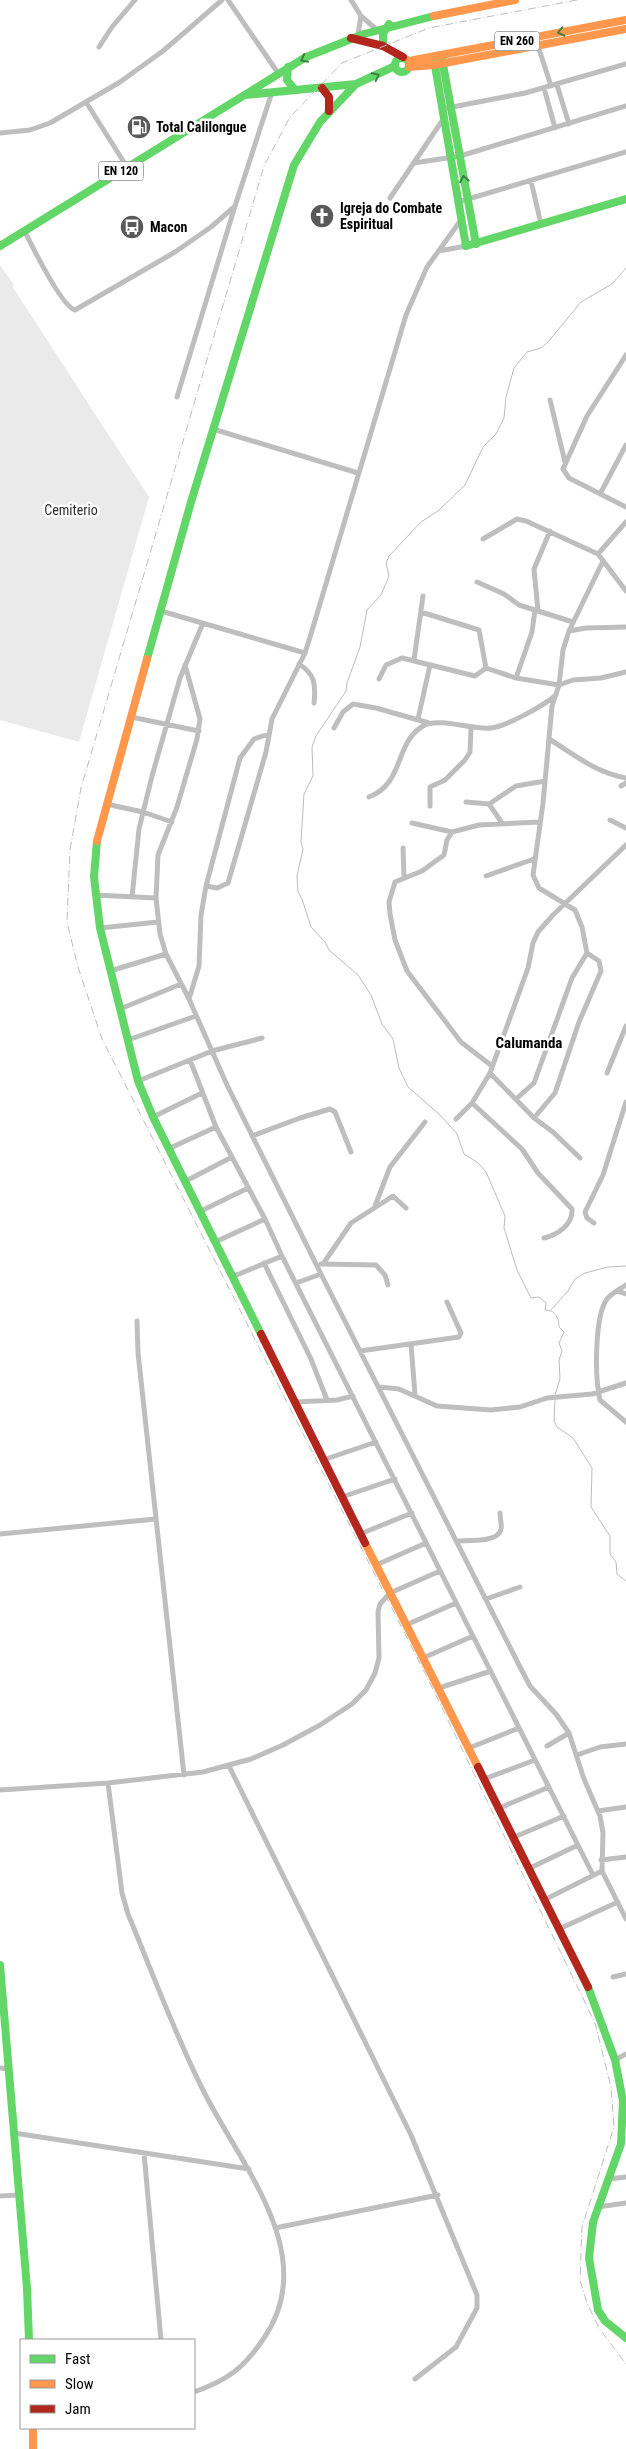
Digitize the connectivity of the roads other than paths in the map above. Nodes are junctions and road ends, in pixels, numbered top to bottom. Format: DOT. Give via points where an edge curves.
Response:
graph roads {
  1 [pos="136,0"];
  2 [pos="222,0"];
  3 [pos="228,0"];
  4 [pos="351,0"];
  5 [pos="515,0"];
  6 [pos="478,3"];
  7 [pos="361,16"];
  8 [pos="626,20"];
  9 [pos="389,24"];
  10 [pos="376,28"];
  11 [pos="626,29"];
  12 [pos="584,32"];
  13 [pos="358,34"];
  14 [pos="348,38"];
  15 [pos="383,46"];
  16 [pos="488,46"];
  17 [pos="538,46"];
  18 [pos="99,47"];
  19 [pos="437,55"];
  20 [pos="490,55"];
  21 [pos="407,62"];
  22 [pos="443,63"];
  23 [pos="626,64"];
  24 [pos="395,66"];
  25 [pos="434,66"];
  26 [pos="288,67"];
  27 [pos="278,73"];
  28 [pos="356,84"];
  29 [pos="557,84"];
  30 [pos="551,86"];
  31 [pos="322,88"];
  32 [pos="544,88"];
  33 [pos="295,90"];
  34 [pos="273,91"];
  35 [pos="242,96"];
  36 [pos="86,102"];
  37 [pos="626,106"];
  38 [pos="451,107"];
  39 [pos="442,109"];
  40 [pos="329,111"];
  41 [pos="444,118"];
  42 [pos="569,124"];
  43 [pos="555,128"];
  44 [pos="0,133"];
  45 [pos="626,152"];
  46 [pos="460,156"];
  47 [pos="451,158"];
  48 [pos="414,163"];
  49 [pos="127,168"];
  50 [pos="530,181"];
  51 [pos="390,198"];
  52 [pos="468,199"];
  53 [pos="626,199"];
  54 [pos="458,202"];
  55 [pos="235,206"];
  56 [pos="461,220"];
  57 [pos="541,224"];
  58 [pos="25,232"];
  59 [pos="476,244"];
  60 [pos="0,246"];
  61 [pos="466,246"];
  62 [pos="438,251"];
  63 [pos="626,355"];
  64 [pos="177,397"];
  65 [pos="550,400"];
  66 [pos="213,429"];
  67 [pos="626,445"];
  68 [pos="565,462"];
  69 [pos="358,473"];
  70 [pos="600,494"];
  71 [pos="626,507"];
  72 [pos="626,522"];
  73 [pos="550,531"];
  74 [pos="483,539"];
  75 [pos="598,554"];
  76 [pos="603,561"];
  77 [pos="477,582"];
  78 [pos="626,592"];
  79 [pos="423,596"];
  80 [pos="537,610"];
  81 [pos="161,611"];
  82 [pos="421,612"];
  83 [pos="573,622"];
  84 [pos="203,624"];
  85 [pos="626,627"];
  86 [pos="569,630"];
  87 [pos="305,653"];
  88 [pos="414,660"];
  89 [pos="299,664"];
  90 [pos="184,665"];
  91 [pos="430,665"];
  92 [pos="486,668"];
  93 [pos="626,672"];
  94 [pos="516,678"];
  95 [pos="379,679"];
  96 [pos="559,685"];
  97 [pos="556,695"];
  98 [pos="314,703"];
  99 [pos="131,716"];
  100 [pos="418,720"];
  101 [pos="429,723"];
  102 [pos="166,725"];
  103 [pos="334,728"];
  104 [pos="471,728"];
  105 [pos="199,731"];
  106 [pos="269,734"];
  107 [pos="549,739"];
  108 [pos="626,778"];
  109 [pos="545,781"];
  110 [pos="369,797"];
  111 [pos="466,802"];
  112 [pos="106,804"];
  113 [pos="489,804"];
  114 [pos="430,806"];
  115 [pos="143,812"];
  116 [pos="610,820"];
  117 [pos="172,822"];
  118 [pos="540,822"];
  119 [pos="412,823"];
  120 [pos="502,823"];
  121 [pos="626,828"];
  122 [pos="452,832"];
  123 [pos="626,845"];
  124 [pos="403,848"];
  125 [pos="534,859"];
  126 [pos="486,876"];
  127 [pos="404,877"];
  128 [pos="206,886"];
  129 [pos="95,895"];
  130 [pos="132,897"];
  131 [pos="156,898"];
  132 [pos="566,903"];
  133 [pos="158,922"];
  134 [pos="100,928"];
  135 [pos="587,953"];
  136 [pos="166,954"];
  137 [pos="110,971"];
  138 [pos="181,984"];
  139 [pos="189,999"];
  140 [pos="120,1009"];
  141 [pos="196,1016"];
  142 [pos="626,1026"];
  143 [pos="262,1038"];
  144 [pos="128,1040"];
  145 [pos="619,1043"];
  146 [pos="626,1047"];
  147 [pos="212,1051"];
  148 [pos="190,1060"];
  149 [pos="492,1066"];
  150 [pos="490,1073"];
  151 [pos="607,1073"];
  152 [pos="138,1081"];
  153 [pos="202,1093"];
  154 [pos="516,1099"];
  155 [pos="626,1102"];
  156 [pos="472,1103"];
  157 [pos="625,1111"];
  158 [pos="153,1116"];
  159 [pos="534,1118"];
  160 [pos="456,1119"];
  161 [pos="425,1122"];
  162 [pos="216,1126"];
  163 [pos="252,1136"];
  164 [pos="168,1149"];
  165 [pos="351,1152"];
  166 [pos="232,1157"];
  167 [pos="580,1158"];
  168 [pos="184,1182"];
  169 [pos="248,1188"];
  170 [pos="374,1206"];
  171 [pos="406,1208"];
  172 [pos="572,1209"];
  173 [pos="199,1212"];
  174 [pos="585,1212"];
  175 [pos="265,1219"];
  176 [pos="594,1224"];
  177 [pos="544,1238"];
  178 [pos="215,1242"];
  179 [pos="282,1256"];
  180 [pos="264,1264"];
  181 [pos="316,1264"];
  182 [pos="322,1264"];
  183 [pos="321,1274"];
  184 [pos="232,1276"];
  185 [pos="296,1283"];
  186 [pos="388,1285"];
  187 [pos="626,1285"];
  188 [pos="617,1291"];
  189 [pos="626,1294"];
  190 [pos="447,1302"];
  191 [pos="137,1321"];
  192 [pos="412,1344"];
  193 [pos="360,1351"];
  194 [pos="626,1383"];
  195 [pos="379,1388"];
  196 [pos="600,1391"];
  197 [pos="415,1395"];
  198 [pos="353,1396"];
  199 [pos="327,1400"];
  200 [pos="295,1402"];
  201 [pos="626,1422"];
  202 [pos="376,1442"];
  203 [pos="323,1460"];
  204 [pos="395,1479"];
  205 [pos="342,1497"];
  206 [pos="500,1513"];
  207 [pos="412,1514"];
  208 [pos="156,1520"];
  209 [pos="0,1534"];
  210 [pos="360,1534"];
  211 [pos="456,1542"];
  212 [pos="426,1543"];
  213 [pos="376,1565"];
  214 [pos="440,1571"];
  215 [pos="520,1587"];
  216 [pos="390,1594"];
  217 [pos="486,1599"];
  218 [pos="456,1603"];
  219 [pos="406,1625"];
  220 [pos="473,1636"];
  221 [pos="423,1658"];
  222 [pos="491,1672"];
  223 [pos="439,1688"];
  224 [pos="519,1728"];
  225 [pos="569,1733"];
  226 [pos="626,1744"];
  227 [pos="547,1746"];
  228 [pos="470,1748"];
  229 [pos="577,1756"];
  230 [pos="536,1760"];
  231 [pos="229,1766"];
  232 [pos="184,1775"];
  233 [pos="484,1779"];
  234 [pos="108,1783"];
  235 [pos="549,1786"];
  236 [pos="0,1790"];
  237 [pos="626,1807"];
  238 [pos="497,1809"];
  239 [pos="598,1811"];
  240 [pos="564,1816"];
  241 [pos="512,1838"];
  242 [pos="578,1846"];
  243 [pos="626,1857"];
  244 [pos="601,1860"];
  245 [pos="528,1869"];
  246 [pos="602,1871"];
  247 [pos="594,1875"];
  248 [pos="544,1900"];
  249 [pos="618,1902"];
  250 [pos="626,1918"];
  251 [pos="559,1929"];
  252 [pos="0,1965"];
  253 [pos="626,1974"];
  254 [pos="613,1977"];
  255 [pos="626,2054"];
  256 [pos="615,2060"];
  257 [pos="0,2068"];
  258 [pos="9,2069"];
  259 [pos="625,2100"];
  260 [pos="14,2132"];
  261 [pos="624,2143"];
  262 [pos="144,2153"];
  263 [pos="249,2170"];
  264 [pos="626,2177"];
  265 [pos="609,2179"];
  266 [pos="19,2195"];
  267 [pos="438,2195"];
  268 [pos="0,2196"];
  269 [pos="626,2202"];
  270 [pos="598,2207"];
  271 [pos="275,2228"];
  272 [pos="626,2338"];
  273 [pos="29,2339"];
  274 [pos="161,2339"];
  275 [pos="415,2379"];
  276 [pos="195,2392"];
  277 [pos="32,2429"];
  278 [pos="33,2449"];
  1 -- 18 [label="street"];
  2 -- 36 [label="street" via="143,67"];
  3 -- 27 [label="street"];
  4 -- 7 [label="street"];
  5 -- 6 [label="street, EN 120"];
  6 -- 9 [label="street, EN 120"];
  7 -- 10 [label="street"];
  7 -- 13 [label="street"];
  8 -- 12 [label="street, EN 260"];
  9 -- 10 [label="street, EN 120"];
  9 -- 15 [label="street" via="383,34"];
  10 -- 13 [label="street, EN 120"];
  11 -- 12 [label="street, EN 260"];
  12 -- 16 [label="street, EN 260, one-way"];
  12 -- 17 [label="street, EN 260"];
  13 -- 14 [label="street, EN 120"];
  14 -- 15 [label="street"];
  14 -- 26 [label="street, EN 120, one-way"];
  15 -- 21 [label="street"];
  16 -- 19 [label="street, EN 260"];
  16 -- 20 [label="street"];
  17 -- 20 [label="street, EN 260"];
  17 -- 30 [label="street"];
  19 -- 21 [label="street, EN 260"];
  19 -- 22 [label="street"];
  19 -- 25 [label="street"];
  20 -- 22 [label="street, EN 260"];
  21 -- 24 [label="street, EN 120" via="397,60"];
  21 -- 24 [label="street, EN 120" via="402,72"];
  21 -- 25 [label="street, EN 260"];
  22 -- 25 [label="street, EN 260"];
  22 -- 38 [label="street"];
  23 -- 29 [label="street"];
  28 -- 24 [label="street, EN 120, one-way"];
  25 -- 39 [label="street"];
  26 -- 27 [label="street, EN 120"];
  26 -- 33 [label="street" via="287,80"];
  27 -- 35 [label="street, EN 120"];
  28 -- 31 [label="street, EN 120"];
  28 -- 40 [label="street"];
  29 -- 30 [label="street"];
  29 -- 42 [label="street"];
  30 -- 32 [label="street"];
  31 -- 33 [label="street, EN 120"];
  31 -- 40 [label="street" via="329,97"];
  32 -- 38 [label="street"];
  32 -- 43 [label="street"];
  33 -- 34 [label="street, EN 120"];
  34 -- 35 [label="street, EN 120"];
  34 -- 55 [label="street"];
  35 -- 49 [label="street, EN 120"];
  36 -- 44 [label="street" via="37,128"];
  36 -- 49 [label="street"];
  37 -- 42 [label="street"];
  38 -- 39 [label="street"];
  38 -- 46 [label="street"];
  39 -- 41 [label="street"];
  40 -- 66 [label="street" via="308,138 294,165"];
  41 -- 47 [label="street"];
  41 -- 48 [label="street"];
  42 -- 43 [label="street"];
  43 -- 46 [label="street"];
  45 -- 50 [label="street"];
  46 -- 47 [label="street"];
  52 -- 46 [label="street, one-way"];
  47 -- 48 [label="street"];
  47 -- 54 [label="street"];
  48 -- 51 [label="street"];
  49 -- 58 [label="street, EN 120"];
  50 -- 52 [label="street"];
  50 -- 57 [label="street"];
  52 -- 54 [label="street"];
  52 -- 59 [label="street"];
  53 -- 57 [label="street"];
  54 -- 56 [label="street"];
  55 -- 58 [label="street" via="175,252 75,310 69,307 46,272"];
  55 -- 64 [label="street"];
  56 -- 61 [label="street"];
  56 -- 62 [label="street"];
  57 -- 59 [label="street"];
  58 -- 60 [label="street, EN 120"];
  59 -- 61 [label="street"];
  61 -- 62 [label="street"];
  62 -- 69 [label="street" via="424,273 406,314"];
  63 -- 68 [label="street" via="587,416"];
  65 -- 68 [label="street"];
  66 -- 69 [label="street"];
  66 -- 81 [label="street"];
  67 -- 70 [label="street"];
  68 -- 70 [label="street" via="564,474"];
  69 -- 87 [label="street"];
  70 -- 71 [label="street"];
  72 -- 75 [label="street"];
  73 -- 74 [label="street" via="517,519"];
  73 -- 75 [label="street"];
  73 -- 80 [label="street" via="534,569"];
  75 -- 76 [label="street"];
  76 -- 78 [label="street"];
  76 -- 83 [label="street"];
  77 -- 80 [label="street" via="519,605"];
  79 -- 82 [label="street"];
  80 -- 83 [label="street"];
  80 -- 94 [label="street"];
  81 -- 84 [label="street"];
  81 -- 99 [label="street"];
  82 -- 88 [label="street"];
  82 -- 92 [label="street" via="478,630"];
  83 -- 86 [label="street"];
  84 -- 87 [label="street"];
  84 -- 90 [label="street"];
  85 -- 86 [label="street"];
  86 -- 96 [label="street" via="562,650"];
  87 -- 89 [label="street"];
  88 -- 91 [label="street"];
  88 -- 95 [label="street" via="402,658 392,661 382,670"];
  89 -- 98 [label="street" via="313,676 316,686"];
  89 -- 106 [label="street" via="275,712"];
  90 -- 102 [label="street"];
  90 -- 105 [label="street" via="200,719"];
  91 -- 92 [label="street" via="475,676"];
  91 -- 100 [label="street"];
  92 -- 94 [label="street"];
  93 -- 96 [label="street"];
  94 -- 96 [label="street"];
  96 -- 97 [label="street"];
  97 -- 104 [label="street" via="502,726"];
  97 -- 107 [label="street"];
  99 -- 102 [label="street"];
  99 -- 112 [label="street"];
  100 -- 101 [label="street"];
  100 -- 103 [label="street" via="353,704 343,712"];
  101 -- 104 [label="street"];
  101 -- 110 [label="street" via="411,737 390,783"];
  102 -- 105 [label="street"];
  102 -- 115 [label="street"];
  104 -- 114 [label="street" via="470,752 445,780 430,787"];
  105 -- 117 [label="street"];
  106 -- 128 [label="street" via="254,739 240,758"];
  106 -- 128 [label="street" via="228,883 217,888"];
  107 -- 108 [label="street" via="582,762 610,775"];
  107 -- 109 [label="street"];
  109 -- 113 [label="street" via="516,786"];
  109 -- 118 [label="street"];
  111 -- 113 [label="street"];
  112 -- 115 [label="street"];
  112 -- 129 [label="street" via="94,853"];
  113 -- 120 [label="street"];
  115 -- 117 [label="street"];
  115 -- 130 [label="street"];
  116 -- 121 [label="street"];
  117 -- 131 [label="street" via="158,855"];
  118 -- 120 [label="street"];
  118 -- 125 [label="street"];
  119 -- 122 [label="street"];
  120 -- 122 [label="street"];
  122 -- 127 [label="street" via="444,855 427,868"];
  123 -- 132 [label="street"];
  124 -- 127 [label="street"];
  125 -- 126 [label="street"];
  125 -- 132 [label="street" via="536,885"];
  127 -- 149 [label="street" via="393,885 389,902 394,940 401,958 461,1042"];
  128 -- 139 [label="street" via="199,966"];
  129 -- 130 [label="street"];
  129 -- 134 [label="street"];
  130 -- 131 [label="street"];
  131 -- 133 [label="street"];
  132 -- 135 [label="street" via="579,916"];
  132 -- 149 [label="street" via="538,932 533,943 528,968"];
  133 -- 134 [label="street"];
  133 -- 136 [label="street"];
  134 -- 137 [label="street"];
  135 -- 154 [label="street" via="572,978 534,1083"];
  135 -- 159 [label="street" via="600,961 601,970 554,1093"];
  136 -- 137 [label="street"];
  136 -- 138 [label="street"];
  137 -- 140 [label="street"];
  138 -- 139 [label="street"];
  138 -- 140 [label="street"];
  139 -- 141 [label="street"];
  140 -- 144 [label="street"];
  141 -- 144 [label="street"];
  141 -- 147 [label="street"];
  142 -- 145 [label="street"];
  143 -- 147 [label="street"];
  144 -- 152 [label="street"];
  145 -- 146 [label="street"];
  145 -- 151 [label="street"];
  147 -- 148 [label="street"];
  147 -- 163 [label="street"];
  148 -- 152 [label="street"];
  148 -- 153 [label="street"];
  149 -- 150 [label="street"];
  150 -- 154 [label="street"];
  150 -- 156 [label="street"];
  152 -- 158 [label="street"];
  153 -- 158 [label="street"];
  153 -- 162 [label="street"];
  154 -- 159 [label="street"];
  155 -- 157 [label="street"];
  156 -- 160 [label="street"];
  156 -- 172 [label="street" via="522,1149 538,1173"];
  157 -- 174 [label="street" via="604,1175"];
  158 -- 164 [label="street"];
  159 -- 167 [label="street"];
  161 -- 170 [label="street" via="390,1167"];
  162 -- 164 [label="street"];
  162 -- 166 [label="street"];
  163 -- 165 [label="street" via="330,1109 335,1112"];
  163 -- 181 [label="street"];
  164 -- 168 [label="street"];
  166 -- 168 [label="street"];
  166 -- 169 [label="street"];
  168 -- 173 [label="street"];
  169 -- 173 [label="street"];
  169 -- 175 [label="street"];
  170 -- 171 [label="street" via="393,1196"];
  170 -- 182 [label="street" via="351,1223"];
  172 -- 174 [label="street"];
  172 -- 177 [label="street" via="562,1230"];
  173 -- 178 [label="street"];
  174 -- 176 [label="street" via="586,1218"];
  175 -- 178 [label="street"];
  175 -- 179 [label="street"];
  178 -- 184 [label="street"];
  179 -- 180 [label="street"];
  179 -- 185 [label="street"];
  180 -- 184 [label="street"];
  180 -- 199 [label="street" via="307,1350"];
  181 -- 182 [label="street"];
  181 -- 183 [label="street"];
  182 -- 186 [label="street" via="376,1265 385,1275"];
  183 -- 185 [label="street"];
  183 -- 193 [label="street"];
  184 -- 200 [label="street"];
  185 -- 198 [label="street"];
  187 -- 188 [label="street"];
  188 -- 189 [label="street"];
  188 -- 196 [label="street" via="603,1307 598,1331"];
  190 -- 192 [label="street" via="461,1335 445,1341"];
  191 -- 208 [label="street"];
  192 -- 193 [label="street"];
  192 -- 197 [label="street"];
  193 -- 195 [label="street"];
  194 -- 196 [label="street"];
  195 -- 197 [label="street" via="399,1389"];
  195 -- 211 [label="street"];
  196 -- 197 [label="street" via="491,1410 437,1406"];
  196 -- 201 [label="street" via="602,1403"];
  198 -- 199 [label="street"];
  198 -- 202 [label="street"];
  199 -- 200 [label="street"];
  200 -- 203 [label="street"];
  202 -- 203 [label="street"];
  202 -- 204 [label="street"];
  203 -- 205 [label="street"];
  204 -- 205 [label="street"];
  204 -- 207 [label="street"];
  205 -- 210 [label="street"];
  206 -- 211 [label="street" via="498,1536"];
  207 -- 210 [label="street"];
  207 -- 212 [label="street"];
  208 -- 209 [label="street"];
  208 -- 232 [label="street"];
  210 -- 213 [label="street"];
  211 -- 217 [label="street"];
  212 -- 213 [label="street"];
  212 -- 214 [label="street"];
  213 -- 216 [label="street"];
  214 -- 216 [label="street"];
  214 -- 218 [label="street"];
  215 -- 217 [label="street"];
  216 -- 219 [label="street"];
  216 -- 231 [label="street" via="380,1604 378,1612 379,1658 366,1690 320,1726 283,1745"];
  217 -- 225 [label="street" via="530,1686"];
  218 -- 219 [label="street"];
  218 -- 220 [label="street"];
  219 -- 221 [label="street"];
  220 -- 221 [label="street"];
  220 -- 222 [label="street"];
  221 -- 223 [label="street"];
  222 -- 223 [label="street"];
  222 -- 224 [label="street"];
  223 -- 228 [label="street"];
  224 -- 228 [label="street"];
  224 -- 230 [label="street"];
  225 -- 227 [label="street"];
  225 -- 229 [label="street"];
  226 -- 229 [label="street" via="600,1747"];
  228 -- 233 [label="street"];
  229 -- 239 [label="street"];
  230 -- 233 [label="street"];
  230 -- 235 [label="street"];
  231 -- 232 [label="street"];
  231 -- 267 [label="street" via="386,2081"];
  232 -- 234 [label="street"];
  233 -- 238 [label="street"];
  234 -- 236 [label="street"];
  234 -- 263 [label="street" via="122,1893 128,1914 204,2093"];
  235 -- 238 [label="street"];
  235 -- 240 [label="street"];
  237 -- 239 [label="street"];
  238 -- 241 [label="street"];
  239 -- 244 [label="street" via="603,1833"];
  240 -- 241 [label="street"];
  240 -- 242 [label="street"];
  241 -- 245 [label="street"];
  242 -- 245 [label="street"];
  242 -- 247 [label="street"];
  243 -- 244 [label="street"];
  244 -- 246 [label="street"];
  245 -- 248 [label="street"];
  246 -- 247 [label="street"];
  246 -- 249 [label="street"];
  247 -- 248 [label="street"];
  248 -- 251 [label="street"];
  249 -- 250 [label="street"];
  249 -- 251 [label="street"];
  251 -- 256 [label="street" via="591,1992"];
  252 -- 258 [label="street"];
  253 -- 254 [label="street"];
  255 -- 256 [label="street"];
  256 -- 259 [label="street"];
  257 -- 258 [label="street"];
  258 -- 260 [label="street"];
  259 -- 261 [label="street"];
  260 -- 262 [label="street"];
  260 -- 266 [label="street"];
  261 -- 265 [label="street"];
  262 -- 263 [label="street"];
  262 -- 274 [label="street"];
  263 -- 271 [label="street"];
  264 -- 265 [label="street"];
  265 -- 270 [label="street"];
  266 -- 268 [label="street"];
  266 -- 273 [label="street"];
  267 -- 271 [label="street"];
  267 -- 275 [label="street" via="478,2301 453,2351"];
  269 -- 270 [label="street"];
  270 -- 272 [label="street" via="589,2242 598,2310 605,2321"];
  271 -- 276 [label="street" via="285,2275 281,2304 271,2328 238,2371 215,2385"];
  277 -- 278 [label="street"];
}
